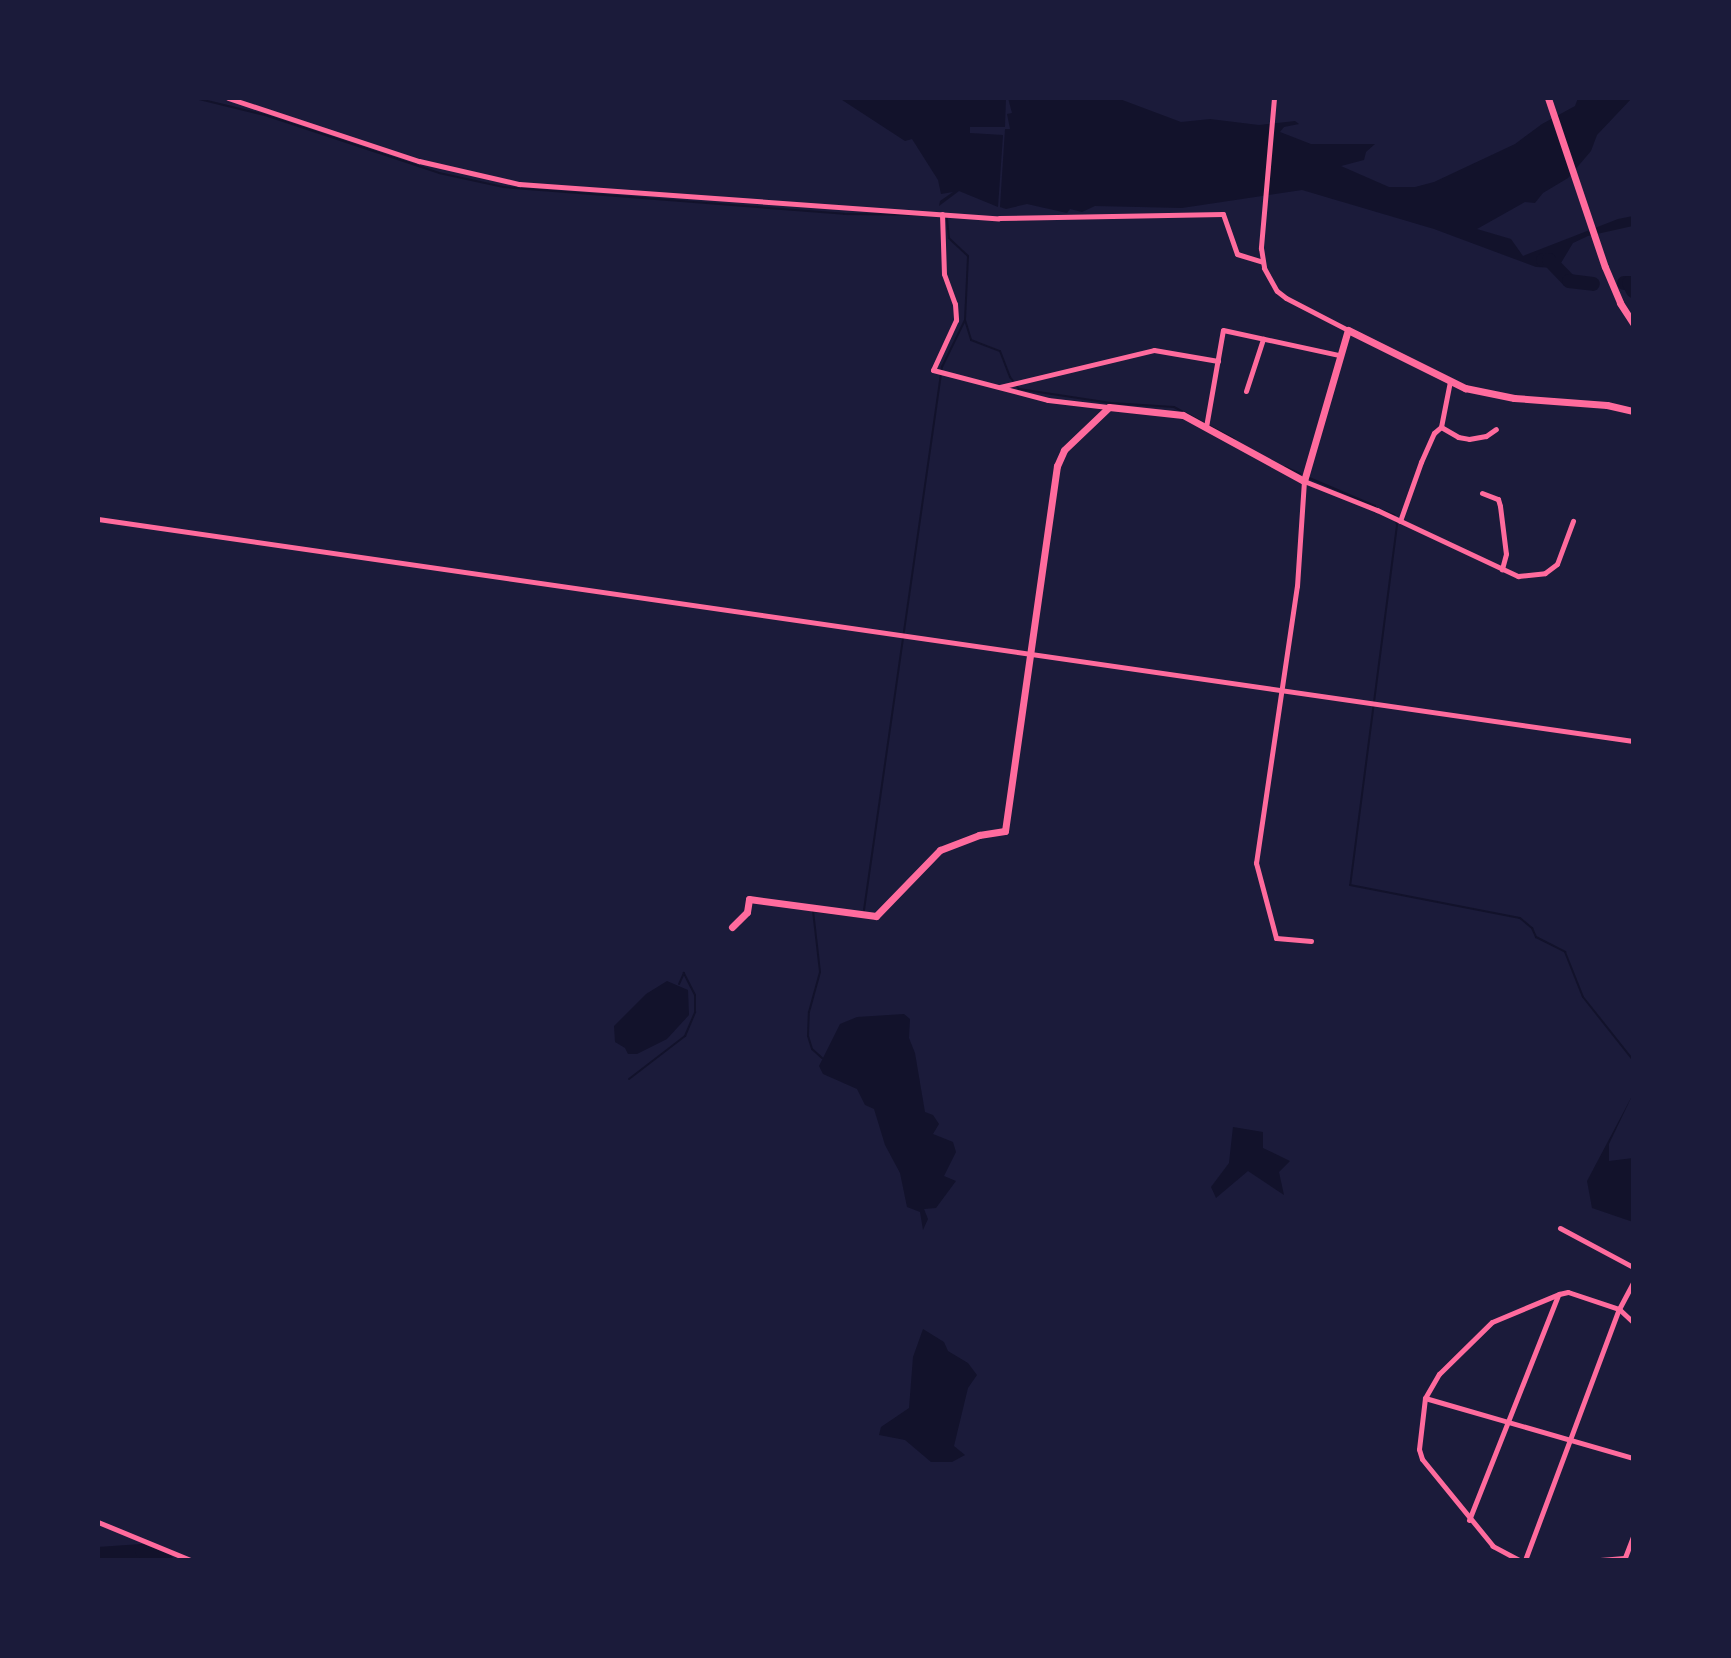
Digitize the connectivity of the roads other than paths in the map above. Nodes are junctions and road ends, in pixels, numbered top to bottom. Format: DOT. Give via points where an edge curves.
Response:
graph roads {
  1 [pos="228,98"];
  2 [pos="1274,100"];
  3 [pos="1549,100"];
  4 [pos="942,214"];
  5 [pos="1263,262"];
  6 [pos="1633,323"];
  7 [pos="1348,330"];
  8 [pos="1263,339"];
  9 [pos="1339,355"];
  10 [pos="1218,361"];
  11 [pos="1450,381"];
  12 [pos="998,388"];
  13 [pos="1246,391"];
  14 [pos="1109,407"];
  15 [pos="1633,411"];
  16 [pos="1206,427"];
  17 [pos="1441,427"];
  18 [pos="1496,429"];
  19 [pos="1304,481"];
  20 [pos="1482,493"];
  21 [pos="98,519"];
  22 [pos="1400,521"];
  23 [pos="1573,521"];
  24 [pos="1502,569"];
  25 [pos="1030,653"];
  26 [pos="1281,691"];
  27 [pos="1633,741"];
  28 [pos="732,927"];
  29 [pos="1311,941"];
  30 [pos="1560,1228"];
  31 [pos="1633,1267"];
  32 [pos="1633,1283"];
  33 [pos="1559,1294"];
  34 [pos="1619,1309"];
  35 [pos="1633,1322"];
  36 [pos="1425,1398"];
  37 [pos="1509,1424"];
  38 [pos="1572,1441"];
  39 [pos="1633,1458"];
  40 [pos="1469,1521"];
  41 [pos="98,1522"];
  42 [pos="1633,1537"];
  43 [pos="1624,1559"];
  44 [pos="190,1560"];
  45 [pos="1522,1560"];
  46 [pos="1600,1560"];
  1 -- 4 [label="street" via="419,161 519,184"];
  2 -- 5 [label="street"];
  3 -- 6 [label="main road" via="1602,258"];
  4 -- 5 [label="street" via="1223,214 1237,254"];
  4 -- 12 [label="street" via="944,274 956,320 933,370"];
  5 -- 7 [label="street" via="1277,291"];
  7 -- 9 [label="main road"];
  7 -- 11 [label="main road"];
  8 -- 9 [label="street"];
  8 -- 10 [label="street" via="1223,330"];
  8 -- 13 [label="street"];
  9 -- 19 [label="main road"];
  10 -- 12 [label="street" via="1154,350"];
  10 -- 16 [label="street"];
  11 -- 15 [label="main road" via="1514,398"];
  11 -- 17 [label="street"];
  12 -- 14 [label="street"];
  14 -- 16 [label="main road" via="1165,411"];
  14 -- 25 [label="main road" via="1059,457"];
  16 -- 19 [label="main road"];
  17 -- 18 [label="street" via="1469,439"];
  17 -- 22 [label="street" via="1421,462"];
  19 -- 22 [label="street"];
  19 -- 26 [label="street" via="1297,586"];
  20 -- 24 [label="street" via="1498,499 1500,506 1506,554"];
  21 -- 25 [label="street"];
  22 -- 24 [label="street"];
  23 -- 24 [label="street" via="1562,557 1545,573 1518,576"];
  25 -- 26 [label="street"];
  25 -- 28 [label="main road" via="1005,831 940,850 876,916 749,899 747,912"];
  26 -- 27 [label="street"];
  26 -- 29 [label="street" via="1257,873 1276,938"];
  30 -- 31 [label="street"];
  32 -- 34 [label="street"];
  33 -- 34 [label="street" via="1568,1292"];
  33 -- 36 [label="street" via="1492,1322 1439,1374"];
  33 -- 37 [label="street"];
  34 -- 35 [label="street"];
  34 -- 38 [label="street"];
  36 -- 37 [label="street"];
  36 -- 40 [label="street" via="1419,1454"];
  37 -- 38 [label="street"];
  37 -- 40 [label="street"];
  38 -- 39 [label="street"];
  38 -- 45 [label="street"];
  40 -- 45 [label="street" via="1493,1546"];
  41 -- 44 [label="street"];
  42 -- 43 [label="street"];
  43 -- 46 [label="street"];
}
